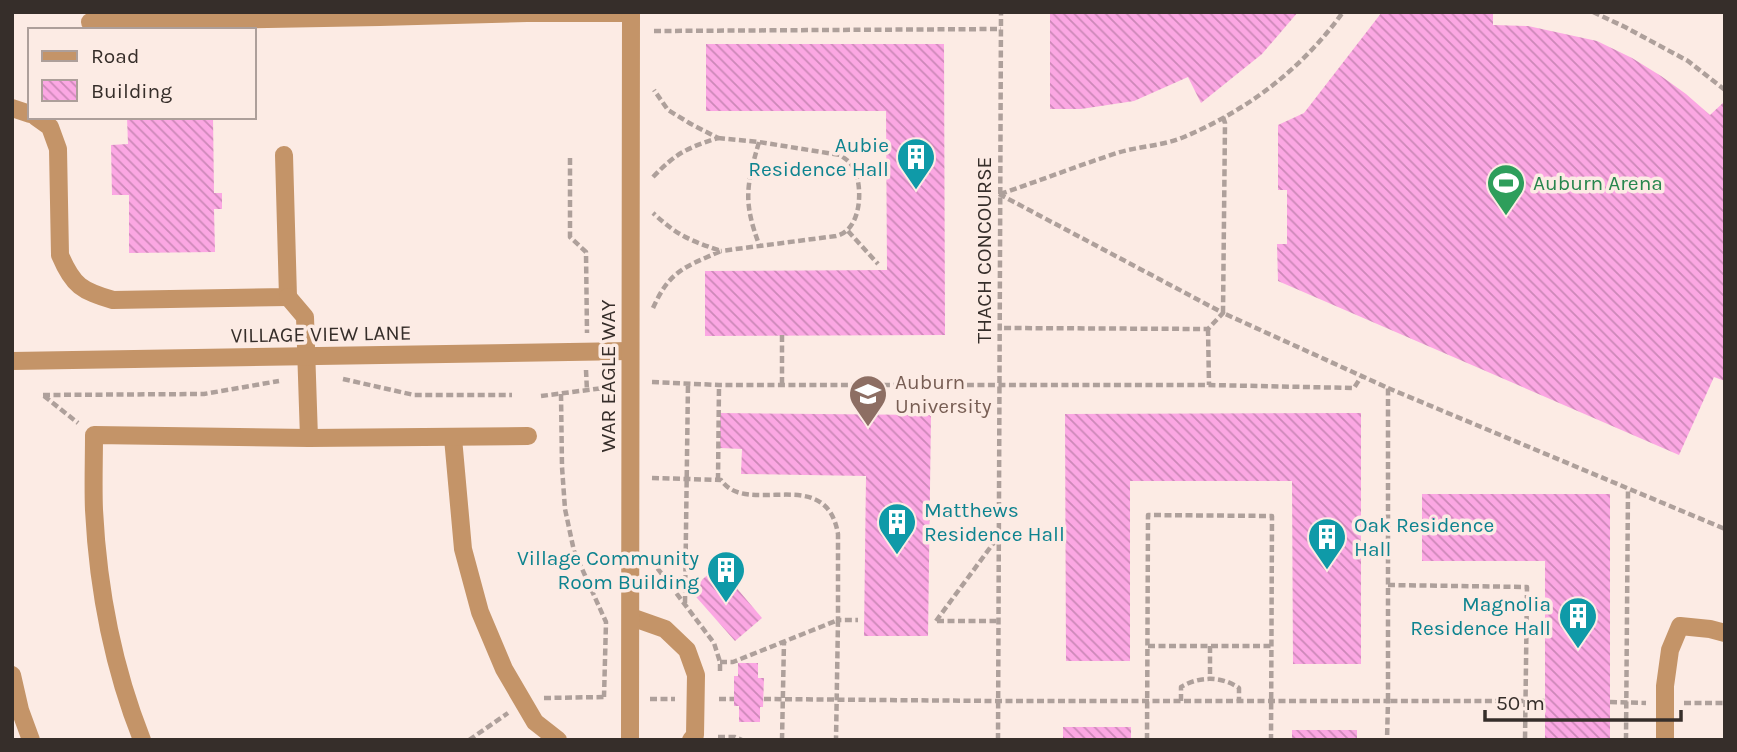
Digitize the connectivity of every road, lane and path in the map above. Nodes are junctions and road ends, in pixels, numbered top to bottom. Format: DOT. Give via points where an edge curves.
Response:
graph roads {
  1 [pos="631,12"];
  2 [pos="1000,12"];
  3 [pos="1343,12"];
  4 [pos="1597,13"];
  5 [pos="90,22"];
  6 [pos="1001,29"];
  7 [pos="654,31"];
  8 [pos="654,90"];
  9 [pos="1725,90"];
  10 [pos="1223,117"];
  11 [pos="39,119"];
  12 [pos="719,138"];
  13 [pos="759,142"];
  14 [pos="284,155"];
  15 [pos="570,158"];
  16 [pos="653,177"];
  17 [pos="999,194"];
  18 [pos="653,213"];
  19 [pos="848,230"];
  20 [pos="760,247"];
  21 [pos="721,251"];
  22 [pos="878,264"];
  23 [pos="288,297"];
  24 [pos="653,309"];
  25 [pos="1223,313"];
  26 [pos="1000,328"];
  27 [pos="1208,329"];
  28 [pos="587,335"];
  29 [pos="782,335"];
  30 [pos="630,351"];
  31 [pos="306,357"];
  32 [pos="12,361"];
  33 [pos="586,370"];
  34 [pos="331,377"];
  35 [pos="1361,377"];
  36 [pos="284,380"];
  37 [pos="652,382"];
  38 [pos="688,383"];
  39 [pos="782,384"];
  40 [pos="999,384"];
  41 [pos="719,385"];
  42 [pos="1209,385"];
  43 [pos="615,386"];
  44 [pos="1388,388"];
  45 [pos="587,391"];
  46 [pos="561,394"];
  47 [pos="512,395"];
  48 [pos="541,396"];
  49 [pos="94,435"];
  50 [pos="528,436"];
  51 [pos="309,438"];
  52 [pos="453,438"];
  53 [pos="652,478"];
  54 [pos="686,479"];
  55 [pos="718,480"];
  56 [pos="1628,488"];
  57 [pos="1725,529"];
  58 [pos="999,537"];
  59 [pos="653,556"];
  60 [pos="1388,585"];
  61 [pos="685,604"];
  62 [pos="631,617"];
  63 [pos="838,620"];
  64 [pos="858,620"];
  65 [pos="999,621"];
  66 [pos="1725,633"];
  67 [pos="784,642"];
  68 [pos="1147,646"];
  69 [pos="1210,646"];
  70 [pos="1271,646"];
  71 [pos="12,675"];
  72 [pos="1210,679"];
  73 [pos="604,697"];
  74 [pos="646,699"];
  75 [pos="675,699"];
  76 [pos="719,699"];
  77 [pos="734,699"];
  78 [pos="764,699"];
  79 [pos="783,699"];
  80 [pos="837,700"];
  81 [pos="998,701"];
  82 [pos="1147,701"];
  83 [pos="1181,701"];
  84 [pos="1239,701"];
  85 [pos="1271,701"];
  86 [pos="1388,701"];
  87 [pos="1525,701"];
  88 [pos="1545,701"];
  89 [pos="1610,702"];
  90 [pos="1627,702"];
  91 [pos="1681,703"];
  92 [pos="1725,703"];
  93 [pos="1650,704"];
  94 [pos="16,711"];
  95 [pos="718,737"];
  96 [pos="31,740"];
  97 [pos="142,740"];
  98 [pos="558,740"];
  99 [pos="630,740"];
  100 [pos="691,740"];
  101 [pos="742,740"];
  102 [pos="782,740"];
  103 [pos="836,740"];
  104 [pos="998,740"];
  105 [pos="1147,740"];
  106 [pos="1271,740"];
  107 [pos="1387,740"];
  108 [pos="1525,740"];
  109 [pos="1626,740"];
  110 [pos="1665,740"];
  1 -- 5 [label="street"];
  1 -- 30 [label="street, WAR EAGLE WAY"];
  2 -- 6 [label="path, THACH CONCOURSE"];
  3 -- 10 [label="path" via="1294,69"];
  4 -- 9 [label="path" via="1688,61"];
  6 -- 7 [label="path"];
  6 -- 17 [label="path, THACH CONCOURSE"];
  8 -- 12 [label="path" via="668,110"];
  10 -- 17 [label="path" via="1183,137 1120,152"];
  10 -- 25 [label="path"];
  11 -- 23 [label="street" via="50,127 58,149 60,255 77,285 113,300"];
  12 -- 13 [label="path"];
  12 -- 16 [label="path" via="692,146"];
  13 -- 19 [label="path" via="840,155 850,162 858,183 858,205"];
  13 -- 20 [label="path" via="747,193"];
  14 -- 23 [label="street"];
  15 -- 28 [label="path" via="570,237 586,252"];
  17 -- 25 [label="path"];
  17 -- 26 [label="path, THACH CONCOURSE"];
  18 -- 21 [label="path" via="687,239"];
  19 -- 20 [label="path" via="836,236"];
  19 -- 22 [label="path"];
  20 -- 21 [label="path"];
  21 -- 24 [label="path" via="674,275"];
  23 -- 31 [label="street" via="305,317"];
  25 -- 27 [label="path"];
  25 -- 35 [label="path"];
  26 -- 27 [label="path"];
  26 -- 40 [label="path, THACH CONCOURSE"];
  27 -- 42 [label="path"];
  29 -- 39 [label="path"];
  30 -- 31 [label="street, VILLAGE VIEW LANE"];
  30 -- 62 [label="street, WAR EAGLE WAY"];
  31 -- 32 [label="street, VILLAGE VIEW LANE"];
  31 -- 51 [label="street"];
  33 -- 45 [label="path"];
  34 -- 47 [label="path" via="414,395"];
  35 -- 42 [label="path" via="1354,388"];
  35 -- 44 [label="path"];
  36 -- 49 [label="path" via="204,394 43,395"];
  37 -- 38 [label="path"];
  38 -- 41 [label="path"];
  38 -- 54 [label="path"];
  39 -- 40 [label="path"];
  39 -- 41 [label="path"];
  40 -- 42 [label="path"];
  40 -- 58 [label="path, THACH CONCOURSE"];
  41 -- 55 [label="path"];
  43 -- 45 [label="path"];
  44 -- 56 [label="path"];
  44 -- 60 [label="path"];
  45 -- 46 [label="path"];
  46 -- 48 [label="path"];
  46 -- 73 [label="path" via="565,509 574,551 606,622"];
  49 -- 51 [label="street"];
  49 -- 97 [label="street" via="94,510 101,584 111,643"];
  50 -- 52 [label="street"];
  51 -- 52 [label="street"];
  52 -- 98 [label="street" via="463,549 480,612 504,669 536,722"];
  53 -- 54 [label="path"];
  54 -- 55 [label="path"];
  54 -- 61 [label="path"];
  55 -- 63 [label="path" via="739,494 793,494 825,505 838,534"];
  56 -- 57 [label="path"];
  56 -- 90 [label="path"];
  58 -- 65 [label="path, THACH CONCOURSE"];
  58 -- 65 [label="path" via="936,621"];
  59 -- 61 [label="path"];
  60 -- 86 [label="path"];
  60 -- 87 [label="path" via="1527,587"];
  61 -- 67 [label="path" via="714,643 720,662 733,662"];
  62 -- 99 [label="street, WAR EAGLE WAY"];
  62 -- 100 [label="street" via="665,629 687,650 696,675 695,735"];
  63 -- 64 [label="path"];
  63 -- 67 [label="path"];
  63 -- 80 [label="path"];
  65 -- 81 [label="path, THACH CONCOURSE"];
  66 -- 110 [label="street" via="1680,626 1670,650 1665,686"];
  67 -- 79 [label="path"];
  68 -- 69 [label="path"];
  68 -- 70 [label="path" via="1148,515 1272,516"];
  68 -- 82 [label="path"];
  69 -- 70 [label="path"];
  69 -- 72 [label="path"];
  70 -- 85 [label="path"];
  71 -- 94 [label="street"];
  72 -- 83 [label="path" via="1181,687"];
  72 -- 84 [label="path" via="1237,686"];
  74 -- 75 [label="path"];
  76 -- 77 [label="path"];
  78 -- 79 [label="path"];
  79 -- 80 [label="path"];
  79 -- 102 [label="path"];
  80 -- 81 [label="path"];
  80 -- 103 [label="path"];
  81 -- 82 [label="path"];
  81 -- 104 [label="path, THACH CONCOURSE"];
  82 -- 83 [label="path"];
  82 -- 105 [label="path"];
  83 -- 84 [label="path"];
  84 -- 85 [label="path"];
  85 -- 86 [label="path"];
  85 -- 106 [label="path"];
  86 -- 87 [label="path"];
  86 -- 107 [label="path"];
  87 -- 88 [label="path"];
  87 -- 108 [label="path"];
  89 -- 90 [label="path"];
  90 -- 93 [label="path"];
  90 -- 109 [label="path"];
  91 -- 92 [label="path"];
  94 -- 96 [label="street"];
  95 -- 101 [label="path"];
}
